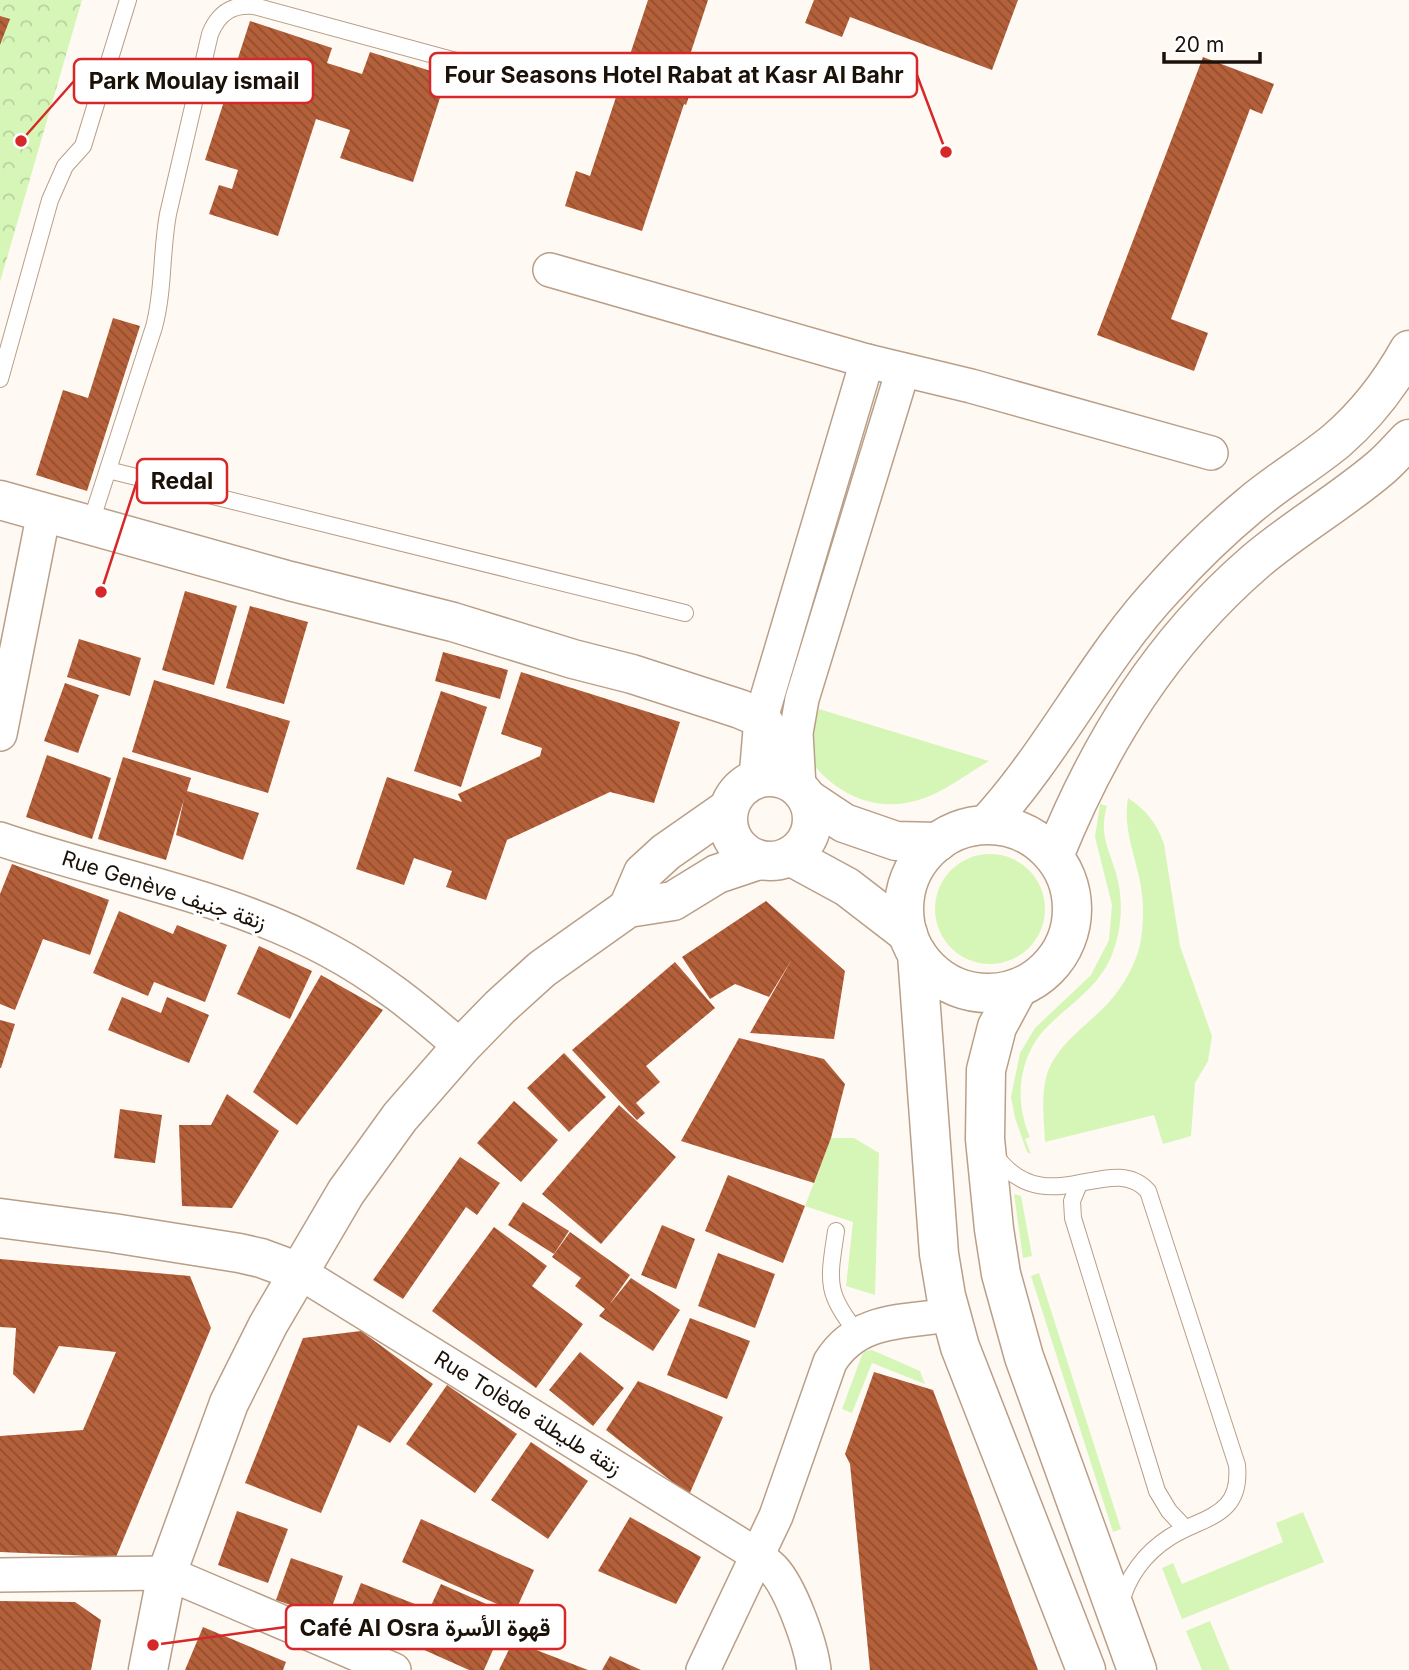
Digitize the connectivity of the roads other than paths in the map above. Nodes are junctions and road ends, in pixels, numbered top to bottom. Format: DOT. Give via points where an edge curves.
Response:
graph roads {
  1 [pos="128,0"];
  2 [pos="478,67"];
  3 [pos="550,270"];
  4 [pos="1409,350"];
  5 [pos="867,361"];
  6 [pos="902,370"];
  7 [pos="0,379"];
  8 [pos="1409,439"];
  9 [pos="1212,453"];
  10 [pos="108,470"];
  11 [pos="0,500"];
  12 [pos="44,512"];
  13 [pos="90,525"];
  14 [pos="685,613"];
  15 [pos="761,718"];
  16 [pos="0,734"];
  17 [pos="787,786"];
  18 [pos="729,808"];
  19 [pos="987,824"];
  20 [pos="0,839"];
  21 [pos="938,842"];
  22 [pos="1054,856"];
  23 [pos="775,858"];
  24 [pos="628,908"];
  25 [pos="913,944"];
  26 [pos="1018,988"];
  27 [pos="461,1047"];
  28 [pos="985,1139"];
  29 [pos="1079,1184"];
  30 [pos="0,1218"];
  31 [pos="836,1231"];
  32 [pos="299,1272"];
  33 [pos="950,1315"];
  34 [pos="858,1333"];
  35 [pos="1185,1528"];
  36 [pos="757,1555"];
  37 [pos="167,1573"];
  38 [pos="0,1575"];
  39 [pos="1118,1619"];
  40 [pos="148,1670"];
  41 [pos="394,1670"];
  42 [pos="703,1670"];
  43 [pos="814,1670"];
  44 [pos="1086,1670"];
  45 [pos="1137,1670"];
  1 -- 7 [label="lane" via="83,146 65,166 50,200"];
  2 -- 10 [label="lane" via="254,6 235,7 218,18 210,34 167,214 159,310"];
  3 -- 5 [label="street"];
  4 -- 19 [label="main road" via="1369,408 1336,441 1251,504 1164,587 1104,663 1037,765"];
  5 -- 6 [label="street"];
  5 -- 15 [label="street"];
  6 -- 9 [label="street"];
  6 -- 17 [label="street" via="802,699"];
  8 -- 22 [label="main road" via="1379,469 1254,562 1182,635 1150,675 1102,751"];
  10 -- 13 [label="lane"];
  10 -- 14 [label="lane"];
  11 -- 12 [label="main road"];
  12 -- 13 [label="main road"];
  12 -- 16 [label="street"];
  13 -- 15 [label="main road" via="453,622 632,674"];
  15 -- 17 [label="main road" via="776,743"];
  17 -- 18 [label="main road" via="744,785"];
  17 -- 21 [label="main road" via="844,822 896,841"];
  17 -- 23 [label="main road" via="812,811 812,824 801,848"];
  18 -- 23 [label="main road" via="728,821 737,845 747,854"];
  18 -- 24 [label="main road" via="643,873"];
  19 -- 21 [label="main road" via="961,829"];
  19 -- 22 [label="main road" via="1029,834"];
  20 -- 27 [label="street, Rue Genève زنقة جنيف" via="203,899 281,928 375,977"];
  21 -- 25 [label="main road" via="919,861 908,884 904,909"];
  22 -- 26 [label="main road" via="1067,879 1073,905 1070,931 1059,955 1041,975"];
  23 -- 24 [label="main road" via="717,874 673,901"];
  23 -- 25 [label="main road" via="847,887"];
  24 -- 27 [label="main road" via="542,970"];
  25 -- 26 [label="main road" via="932,971 951,984 972,992"];
  25 -- 33 [label="main road" via="939,1254"];
  26 -- 28 [label="main road" via="990,1048"];
  27 -- 32 [label="main road" via="346,1192"];
  28 -- 29 [label="lane" via="1000,1163 1022,1179 1049,1187"];
  28 -- 39 [label="main road" via="1001,1274 1021,1345"];
  29 -- 35 [label="lane" via="1072,1200 1073,1218 1157,1491"];
  29 -- 35 [label="lane" via="1123,1176 1148,1191 1237,1465 1236,1491 1230,1503 1210,1519"];
  30 -- 32 [label="main road" via="239,1253"];
  31 -- 34 [label="lane" via="830,1276 839,1307"];
  32 -- 36 [label="street, Rue Tolède زنقة طليطلة"];
  32 -- 37 [label="main road" via="229,1404"];
  33 -- 34 [label="street" via="884,1324"];
  33 -- 44 [label="main road"];
  34 -- 36 [label="street" via="846,1340 830,1362 776,1516"];
  35 -- 39 [label="lane" via="1142,1562 1125,1588"];
  36 -- 42 [label="street"];
  36 -- 43 [label="street, Rue Tolède زنقة طليطلة" via="775,1571 795,1609"];
  37 -- 38 [label="street"];
  37 -- 40 [label="main road"];
  37 -- 41 [label="street"];
  39 -- 45 [label="main road"];
}
